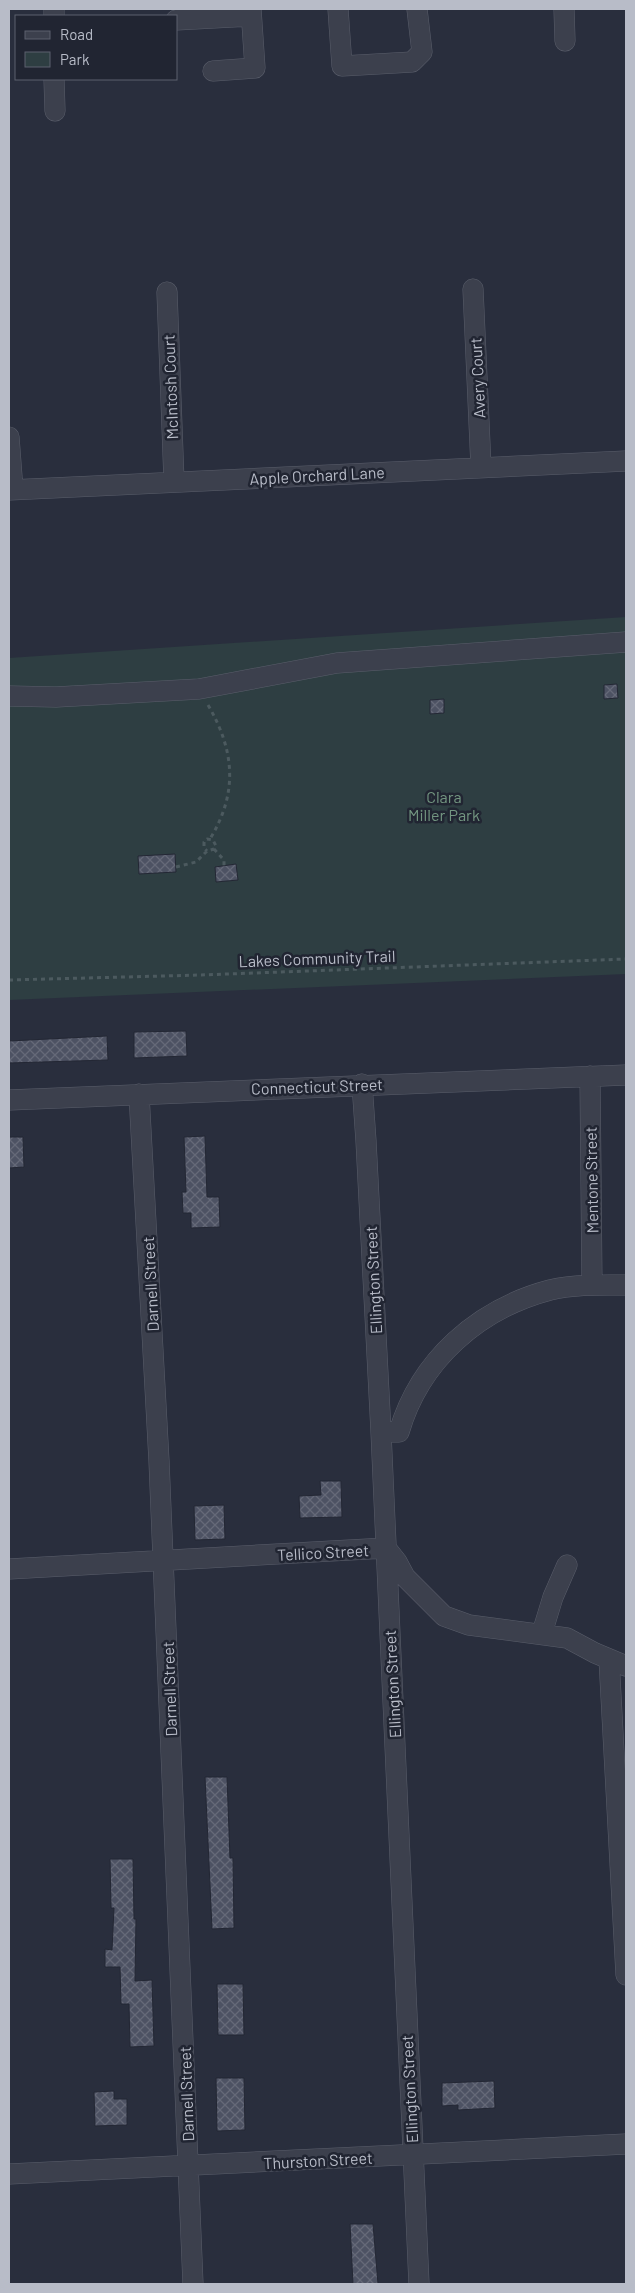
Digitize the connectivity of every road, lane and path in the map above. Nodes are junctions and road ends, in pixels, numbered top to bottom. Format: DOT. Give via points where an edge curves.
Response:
graph roads {
  1 [pos="338,9"];
  2 [pos="417,9"];
  3 [pos="564,9"];
  4 [pos="251,12"];
  5 [pos="178,20"];
  6 [pos="565,41"];
  7 [pos="213,71"];
  8 [pos="54,80"];
  9 [pos="55,111"];
  10 [pos="473,289"];
  11 [pos="167,292"];
  12 [pos="9,438"];
  13 [pos="626,460"];
  14 [pos="481,467"];
  15 [pos="174,481"];
  16 [pos="11,490"];
  17 [pos="626,642"];
  18 [pos="199,689"];
  19 [pos="9,696"];
  20 [pos="210,839"];
  21 [pos="214,850"];
  22 [pos="207,851"];
  23 [pos="224,866"];
  24 [pos="176,867"];
  25 [pos="626,959"];
  26 [pos="9,980"];
  27 [pos="626,1074"];
  28 [pos="590,1076"];
  29 [pos="362,1084"];
  30 [pos="139,1094"];
  31 [pos="9,1100"];
  32 [pos="592,1284"];
  33 [pos="626,1284"];
  34 [pos="381,1432"];
  35 [pos="386,1548"];
  36 [pos="163,1560"];
  37 [pos="567,1565"];
  38 [pos="9,1569"];
  39 [pos="542,1633"];
  40 [pos="618,1662"];
  41 [pos="626,1975"];
  42 [pos="626,2144"];
  43 [pos="412,2155"];
  44 [pos="189,2166"];
  45 [pos="9,2174"];
  46 [pos="193,2284"];
  47 [pos="419,2284"];
  1 -- 2 [label="street" via="342,66 412,62 422,52"];
  3 -- 6 [label="street"];
  4 -- 5 [label="street"];
  4 -- 7 [label="street" via="254,68"];
  8 -- 9 [label="street"];
  10 -- 14 [label="street, Avery Court"];
  11 -- 15 [label="street, McIntosh Court"];
  12 -- 16 [label="street"];
  13 -- 14 [label="street, Apple Orchard Lane"];
  14 -- 15 [label="street, Apple Orchard Lane"];
  15 -- 16 [label="street, Apple Orchard Lane"];
  17 -- 18 [label="street" via="337,663"];
  18 -- 19 [label="street" via="56,697"];
  18 -- 20 [label="path" via="227,746 230,787 222,820"];
  20 -- 21 [label="path" via="215,842"];
  20 -- 22 [label="path" via="204,844"];
  21 -- 22 [label="path"];
  21 -- 23 [label="path" via="224,860"];
  22 -- 24 [label="path" via="196,862"];
  25 -- 26 [label="path, Lakes Community Trail"];
  27 -- 28 [label="street, Connecticut Street"];
  28 -- 29 [label="street, Connecticut Street"];
  28 -- 32 [label="street, Mentone Street"];
  29 -- 30 [label="street, Connecticut Street"];
  29 -- 34 [label="street, Ellington Street"];
  30 -- 31 [label="street, Connecticut Street"];
  30 -- 36 [label="street, Darnell Street"];
  32 -- 33 [label="street"];
  32 -- 34 [label="street" via="551,1290 525,1299 499,1309 464,1331 431,1365 404,1414 399,1432"];
  34 -- 35 [label="street, Ellington Street"];
  35 -- 36 [label="street, Tellico Street"];
  35 -- 39 [label="street, Tellico Street" via="398,1562 405,1578 444,1616 478,1627"];
  35 -- 43 [label="street, Ellington Street"];
  36 -- 38 [label="street, Tellico Street"];
  36 -- 44 [label="street, Darnell Street"];
  37 -- 39 [label="street"];
  39 -- 40 [label="street, Tellico Street" via="567,1638"];
  40 -- 41 [label="street"];
  42 -- 43 [label="street, Thurston Street"];
  43 -- 44 [label="street, Thurston Street"];
  43 -- 47 [label="street, Ellington Street"];
  44 -- 45 [label="street, Thurston Street"];
  44 -- 46 [label="street, Darnell Street"];
}
